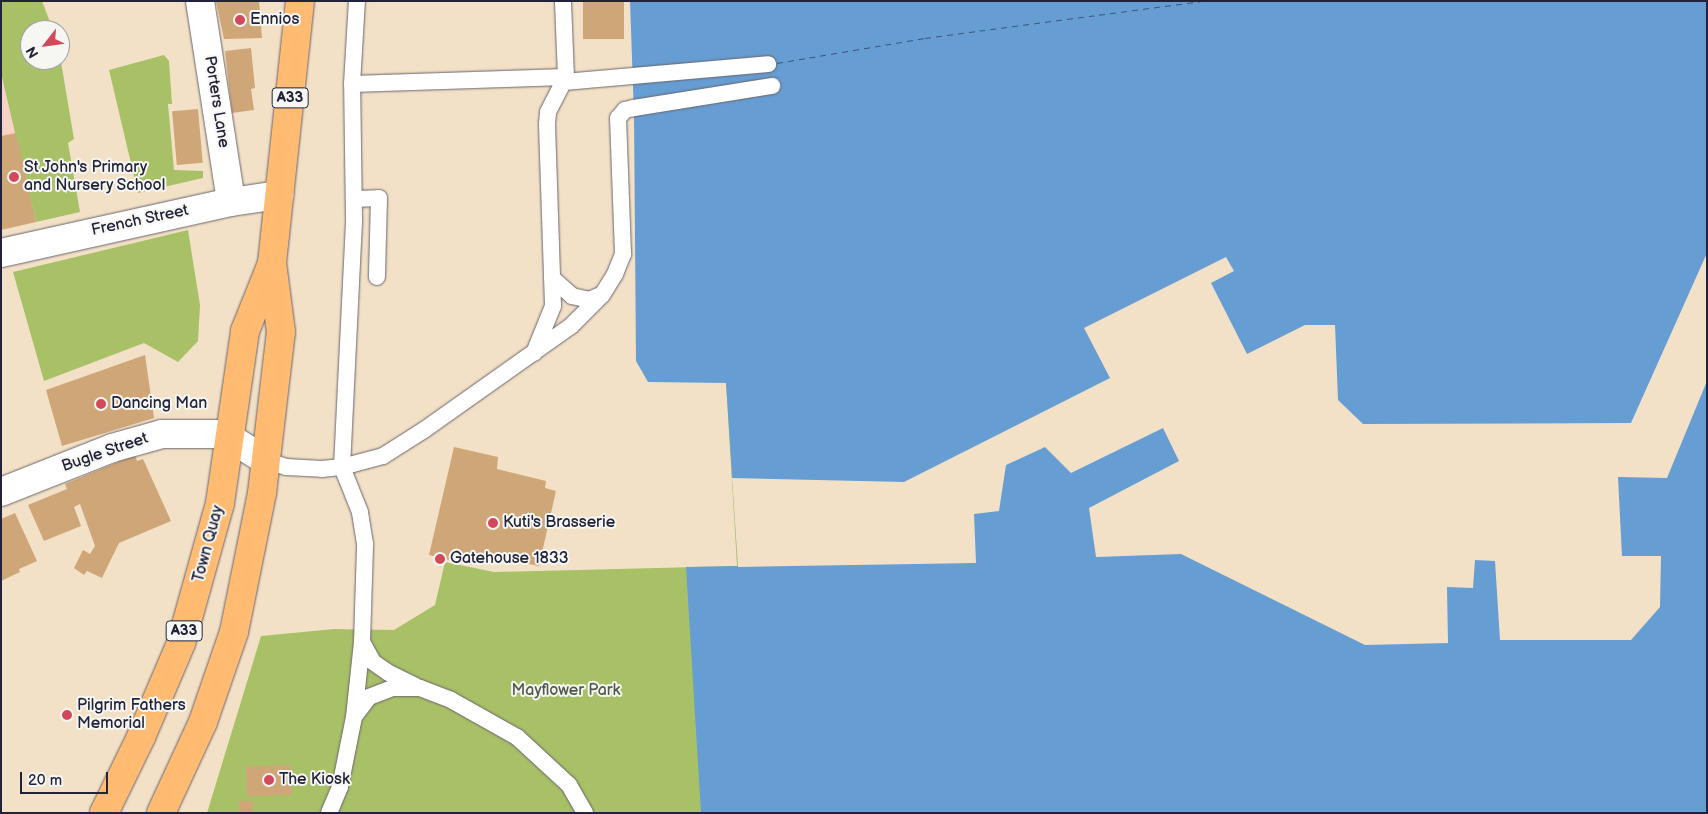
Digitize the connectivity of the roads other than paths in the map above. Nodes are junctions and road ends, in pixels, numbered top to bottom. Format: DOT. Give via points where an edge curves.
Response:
graph roads {
  1 [pos="200,1"];
  2 [pos="300,1"];
  3 [pos="357,1"];
  4 [pos="564,1"];
  5 [pos="768,64"];
  6 [pos="565,79"];
  7 [pos="352,84"];
  8 [pos="772,86"];
  9 [pos="279,195"];
  10 [pos="354,199"];
  11 [pos="231,202"];
  12 [pos="1,252"];
  13 [pos="272,263"];
  14 [pos="377,277"];
  15 [pos="552,278"];
  16 [pos="602,295"];
  17 [pos="534,353"];
  18 [pos="230,438"];
  19 [pos="265,460"];
  20 [pos="342,467"];
  21 [pos="1,492"];
  22 [pos="362,642"];
  23 [pos="420,688"];
  24 [pos="354,717"];
  25 [pos="104,813"];
  26 [pos="161,813"];
  27 [pos="329,813"];
  28 [pos="585,813"];
  1 -- 11 [label="street, Porters Lane"];
  2 -- 9 [label="main road, Town Quay / A33"];
  3 -- 7 [label="lane"];
  4 -- 6 [label="lane"];
  5 -- 6 [label="lane" via="633,77"];
  6 -- 7 [label="lane"];
  6 -- 15 [label="lane" via="548,112 547,124"];
  7 -- 10 [label="lane"];
  8 -- 16 [label="lane" via="634,108 625,110 618,118 622,254"];
  9 -- 11 [label="street, French Street"];
  9 -- 13 [label="main road, Town Quay / A33"];
  10 -- 14 [label="lane" via="379,198"];
  10 -- 20 [label="lane"];
  11 -- 12 [label="street, French Street"];
  13 -- 18 [label="main road, Town Quay / A33" via="245,331"];
  13 -- 19 [label="main road, Town Quay / A33" via="281,332"];
  15 -- 16 [label="lane" via="572,296 589,300"];
  15 -- 17 [label="lane" via="553,306"];
  16 -- 17 [label="lane" via="571,326"];
  17 -- 20 [label="lane" via="383,456"];
  18 -- 19 [label="street, Bugle Street"];
  18 -- 21 [label="street, Bugle Street" via="214,434 162,434 112,448"];
  18 -- 25 [label="main road, Town Quay / A33" via="220,504 181,643"];
  19 -- 20 [label="lane" via="304,469"];
  19 -- 26 [label="main road, Town Quay / A33" via="254,538 234,632 203,722"];
  20 -- 22 [label="lane" via="360,512 366,544"];
  22 -- 23 [label="lane" via="373,662"];
  22 -- 24 [label="lane"];
  23 -- 24 [label="lane" via="392,688 369,697"];
  23 -- 28 [label="lane" via="451,700 517,738 569,785"];
  24 -- 27 [label="lane" via="340,787"];
}
